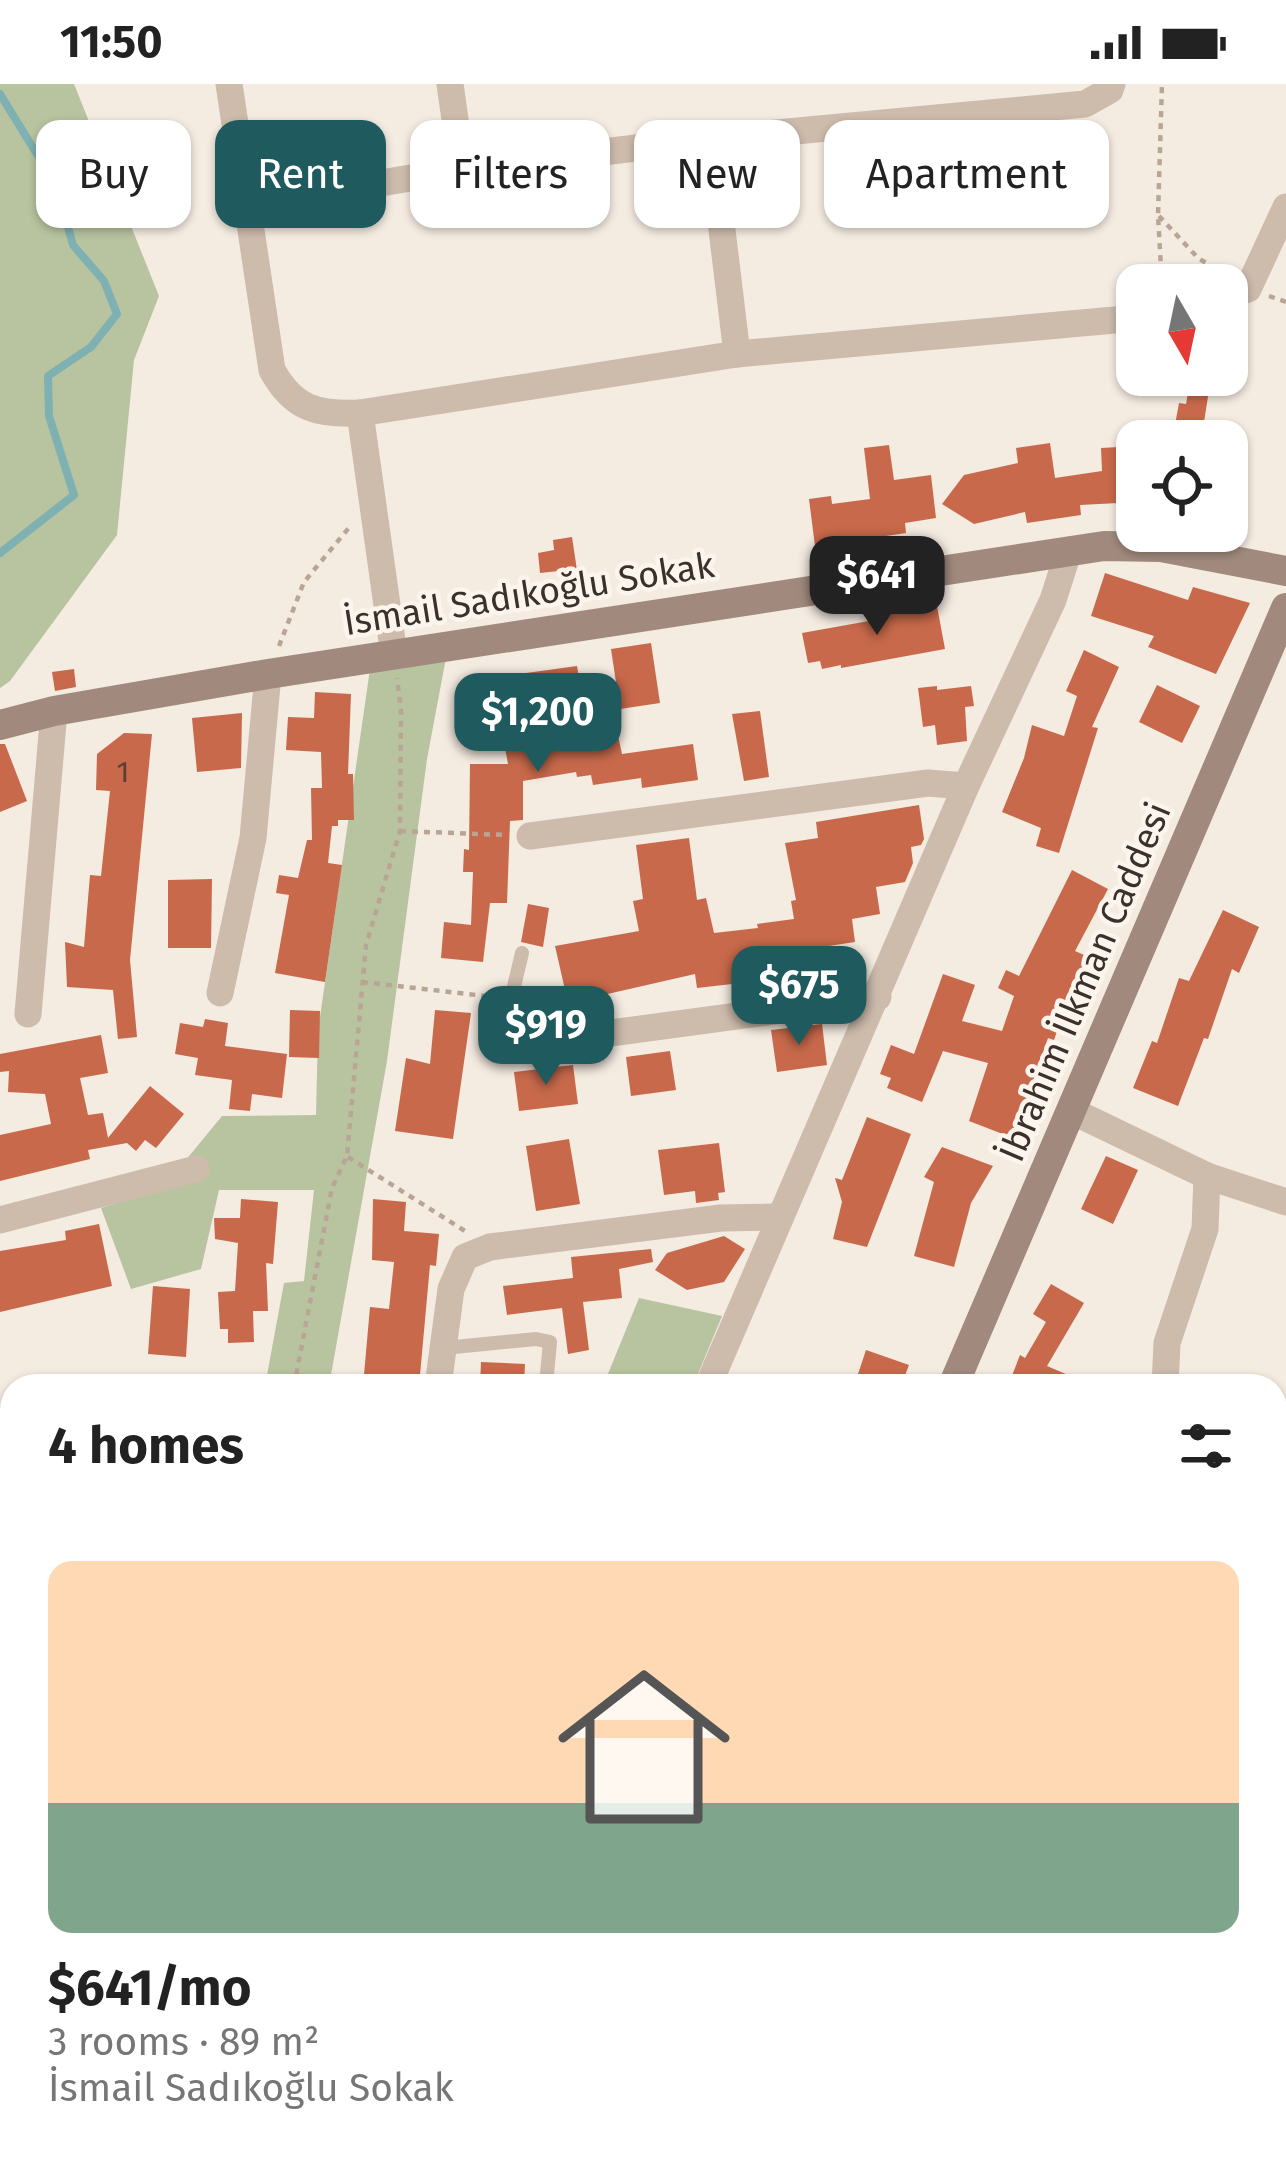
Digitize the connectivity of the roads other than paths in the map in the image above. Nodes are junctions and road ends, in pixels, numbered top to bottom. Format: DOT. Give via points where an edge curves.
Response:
graph roads {
  1 [pos="229,84"];
  2 [pos="450,84"];
  3 [pos="1112,84"];
  4 [pos="235,120"];
  5 [pos="455,120"];
  6 [pos="800,131"];
  7 [pos="1286,207"];
  8 [pos="252,228"];
  9 [pos="721,228"];
  10 [pos="1248,275"];
  11 [pos="1116,320"];
  12 [pos="736,353"];
  13 [pos="360,413"];
  14 [pos="1069,550"];
  15 [pos="1286,572"];
  16 [pos="1286,608"];
  17 [pos="394,655"];
  18 [pos="268,674"];
  19 [pos="54,711"];
  20 [pos="0,725"];
  21 [pos="966,786"];
  22 [pos="530,836"];
  23 [pos="521,953"];
  24 [pos="220,993"];
  25 [pos="878,997"];
  26 [pos="28,1014"];
  27 [pos="514,1046"];
  28 [pos="1072,1111"];
  29 [pos="196,1169"];
  30 [pos="1207,1176"];
  31 [pos="1286,1202"];
  32 [pos="778,1217"];
  33 [pos="0,1220"];
  34 [pos="444,1348"];
  35 [pos="440,1374"];
  36 [pos="547,1374"];
  37 [pos="713,1374"];
  38 [pos="958,1374"];
  39 [pos="1165,1374"];
  1 -- 4 [label="street"];
  2 -- 5 [label="street"];
  3 -- 6 [label="street" via="1084,104"];
  7 -- 10 [label="street"];
  8 -- 13 [label="street" via="272,370 296,404"];
  9 -- 12 [label="street"];
  11 -- 12 [label="street"];
  12 -- 13 [label="street"];
  13 -- 17 [label="street"];
  14 -- 15 [label="street, İsmail Sadıkoğlu Sokak" via="1162,548"];
  14 -- 17 [label="street, İsmail Sadıkoğlu Sokak"];
  14 -- 21 [label="street"];
  16 -- 28 [label="street, İbrahim İlkman Caddesi"];
  17 -- 18 [label="street, İsmail Sadıkoğlu Sokak"];
  18 -- 19 [label="street, İsmail Sadıkoğlu Sokak"];
  18 -- 24 [label="street" via="253,838"];
  19 -- 20 [label="street, İsmail Sadıkoğlu Sokak"];
  19 -- 26 [label="street"];
  21 -- 22 [label="street" via="928,783"];
  21 -- 25 [label="street"];
  23 -- 27 [label="lane" via="511,999"];
  25 -- 27 [label="street"];
  25 -- 32 [label="street"];
  28 -- 30 [label="street"];
  28 -- 38 [label="street, İbrahim İlkman Caddesi"];
  29 -- 33 [label="street"];
  30 -- 31 [label="street"];
  30 -- 39 [label="street" via="1205,1229 1166,1343"];
  32 -- 34 [label="street" via="490,1247 465,1258 451,1288"];
  32 -- 37 [label="street"];
  34 -- 35 [label="street"];
  34 -- 36 [label="lane" via="550,1342"];
}
